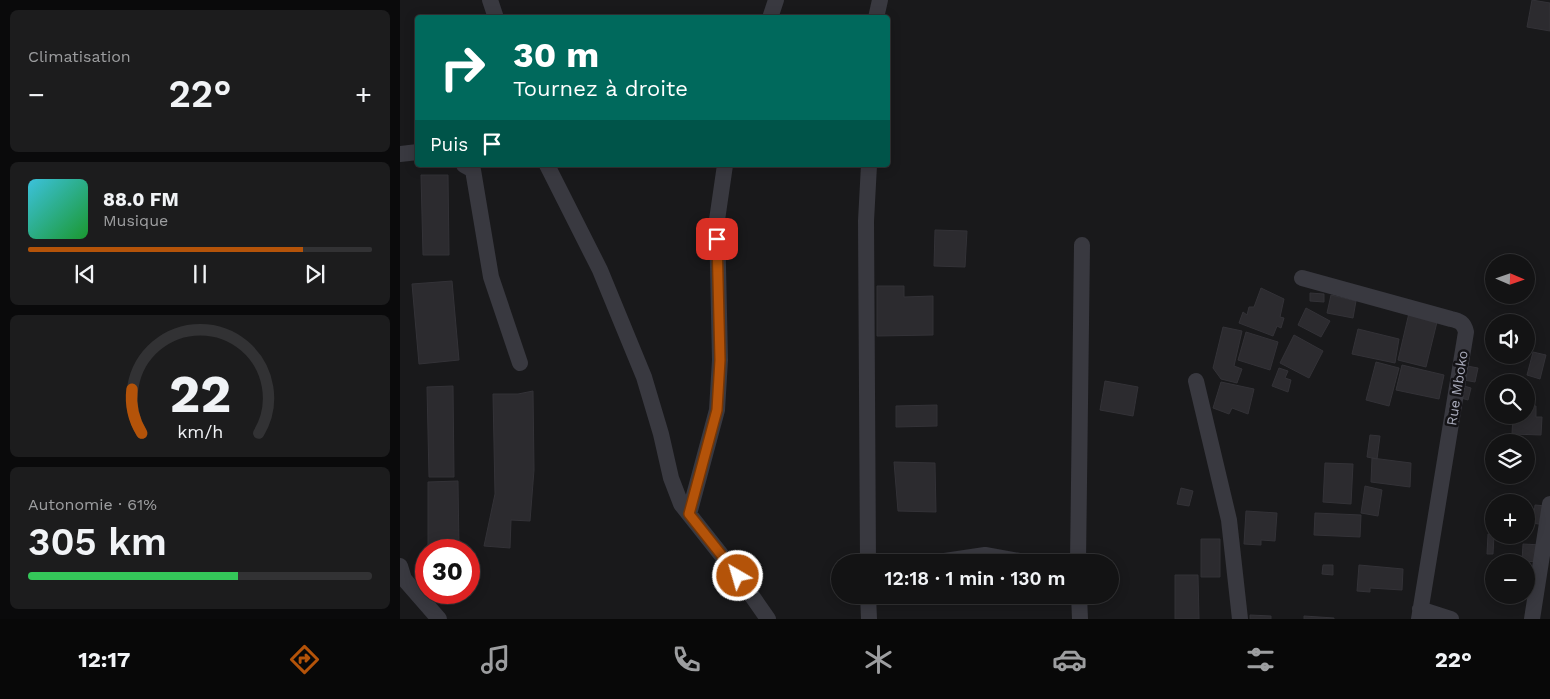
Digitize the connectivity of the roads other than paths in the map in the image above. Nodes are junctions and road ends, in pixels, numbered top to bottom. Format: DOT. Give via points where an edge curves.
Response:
graph roads {
  1 [pos="490,0"];
  2 [pos="776,0"];
  3 [pos="880,0"];
  4 [pos="495,15"];
  5 [pos="771,15"];
  6 [pos="877,15"];
  7 [pos="415,152"];
  8 [pos="400,154"];
  9 [pos="468,167"];
  10 [pos="548,167"];
  11 [pos="725,167"];
  12 [pos="869,167"];
  13 [pos="1082,245"];
  14 [pos="1302,278"];
  15 [pos="520,363"];
  16 [pos="1196,381"];
  17 [pos="1549,512"];
  18 [pos="689,514"];
  19 [pos="868,554"];
  20 [pos="1078,554"];
  21 [pos="400,566"];
  22 [pos="868,604"];
  23 [pos="1079,604"];
  24 [pos="1419,614"];
  25 [pos="439,619"];
  26 [pos="768,619"];
  27 [pos="869,619"];
  28 [pos="1080,619"];
  29 [pos="1240,619"];
  30 [pos="1451,619"];
  31 [pos="1532,619"];
  1 -- 4 [label="street"];
  2 -- 5 [label="street"];
  3 -- 6 [label="street"];
  7 -- 8 [label="street"];
  9 -- 15 [label="street" via="473,170 491,277"];
  10 -- 18 [label="street" via="600,270 640,368 661,434 674,490"];
  11 -- 18 [label="street" via="717,220 720,360 717,410"];
  12 -- 19 [label="street" via="866,221"];
  13 -- 20 [label="street"];
  14 -- 24 [label="street, Rue Mboko" via="1460,321 1464,326 1466,332"];
  16 -- 29 [label="street" via="1229,520"];
  17 -- 31 [label="street"];
  18 -- 26 [label="street"];
  21 -- 25 [label="street" via="404,579"];
  22 -- 27 [label="street"];
  23 -- 28 [label="street"];
  24 -- 30 [label="street"];
}
